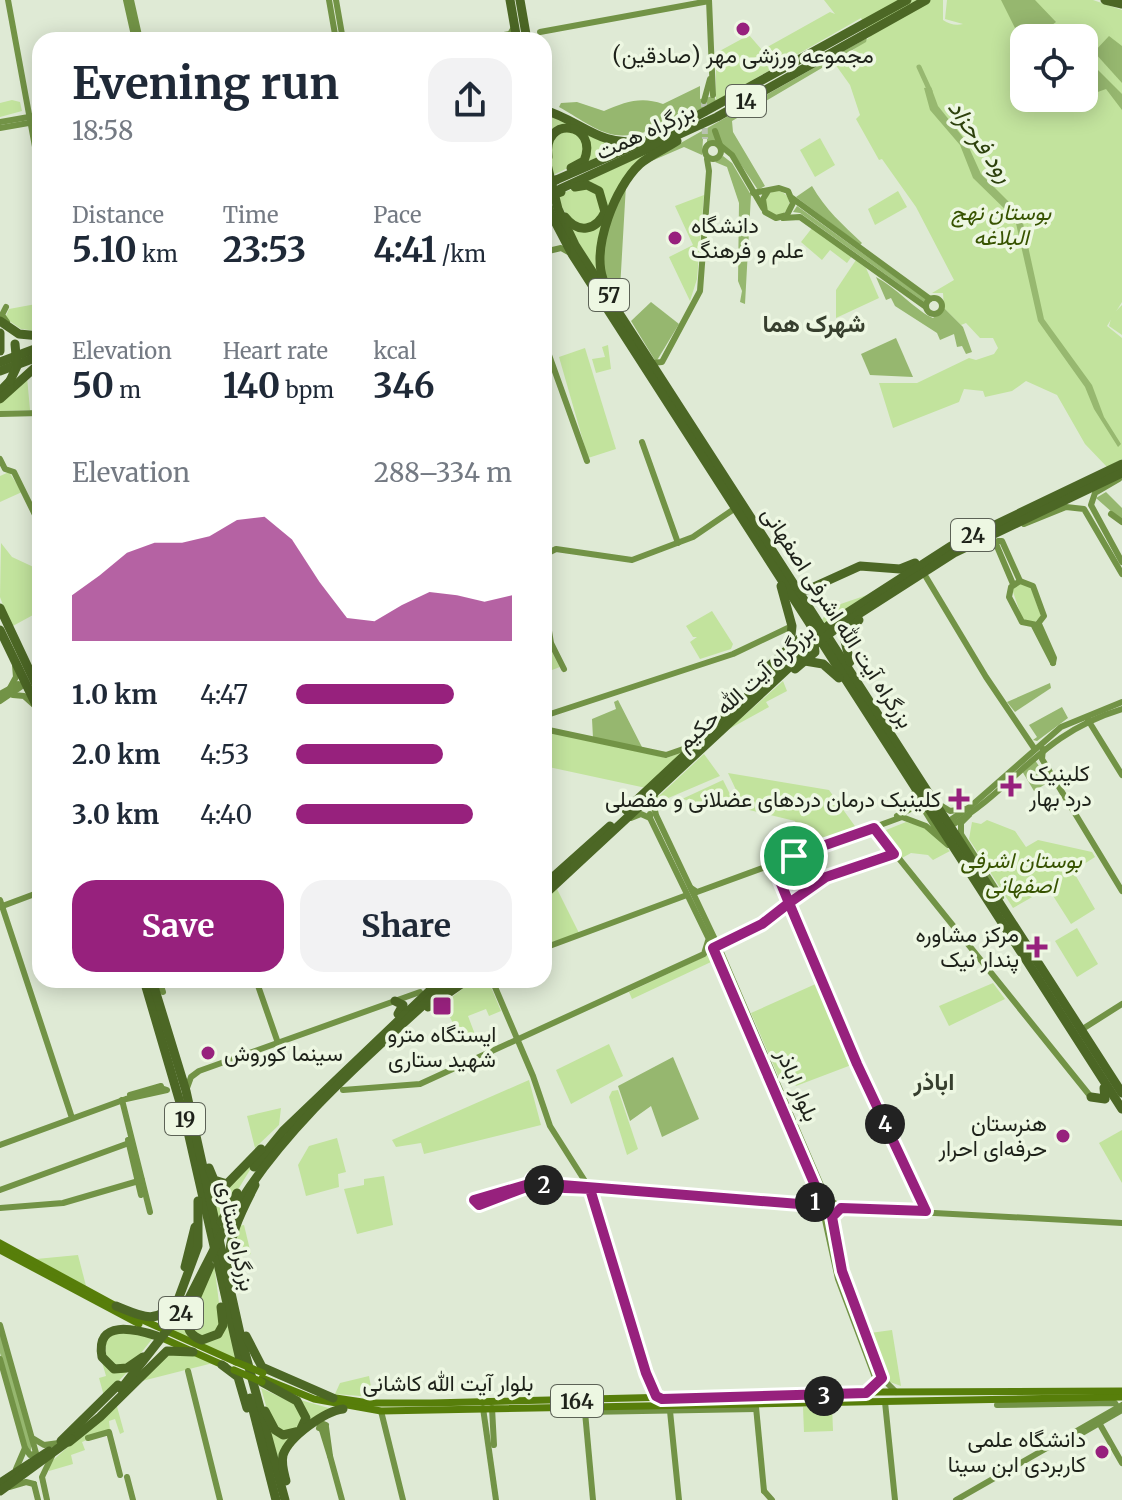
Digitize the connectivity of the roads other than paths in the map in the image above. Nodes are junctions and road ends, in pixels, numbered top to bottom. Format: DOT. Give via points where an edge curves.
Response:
graph roads {
  1 [pos="8,0"];
  2 [pos="129,0"];
  3 [pos="329,0"];
  4 [pos="336,0"];
  5 [pos="510,0"];
  6 [pos="520,0"];
  7 [pos="907,0"];
  8 [pos="926,0"];
  9 [pos="1105,0"];
  10 [pos="709,1"];
  11 [pos="1122,4"];
  12 [pos="518,20"];
  13 [pos="136,32"];
  14 [pos="335,32"];
  15 [pos="342,32"];
  16 [pos="512,32"];
  17 [pos="517,32"];
  18 [pos="525,32"];
  19 [pos="540,32"];
  20 [pos="713,59"];
  21 [pos="713,95"];
  22 [pos="704,101"];
  23 [pos="552,112"];
  24 [pos="717,117"];
  25 [pos="30,120"];
  26 [pos="0,122"];
  27 [pos="0,128"];
  28 [pos="32,131"];
  29 [pos="715,131"];
  30 [pos="666,132"];
  31 [pos="552,137"];
  32 [pos="705,139"];
  33 [pos="720,145"];
  34 [pos="711,156"];
  35 [pos="734,161"];
  36 [pos="552,187"];
  37 [pos="552,188"];
  38 [pos="552,188"];
  39 [pos="552,188"];
  40 [pos="552,190"];
  41 [pos="552,191"];
  42 [pos="768,191"];
  43 [pos="753,193"];
  44 [pos="792,198"];
  45 [pos="763,208"];
  46 [pos="783,218"];
  47 [pos="552,221"];
  48 [pos="552,225"];
  49 [pos="559,242"];
  50 [pos="552,246"];
  51 [pos="552,249"];
  52 [pos="572,254"];
  53 [pos="611,297"];
  54 [pos="930,299"];
  55 [pos="6,307"];
  56 [pos="926,307"];
  57 [pos="0,323"];
  58 [pos="0,333"];
  59 [pos="32,333"];
  60 [pos="32,334"];
  61 [pos="672,348"];
  62 [pos="32,350"];
  63 [pos="0,351"];
  64 [pos="32,359"];
  65 [pos="0,362"];
  66 [pos="552,363"];
  67 [pos="652,363"];
  68 [pos="32,370"];
  69 [pos="0,371"];
  70 [pos="659,374"];
  71 [pos="0,391"];
  72 [pos="0,399"];
  73 [pos="32,413"];
  74 [pos="0,414"];
  75 [pos="691,432"];
  76 [pos="642,442"];
  77 [pos="700,446"];
  78 [pos="0,459"];
  79 [pos="587,461"];
  80 [pos="1122,464"];
  81 [pos="1122,475"];
  82 [pos="32,509"];
  83 [pos="734,509"];
  84 [pos="1111,514"];
  85 [pos="1122,522"];
  86 [pos="977,541"];
  87 [pos="678,543"];
  88 [pos="999,543"];
  89 [pos="951,546"];
  90 [pos="552,551"];
  91 [pos="1122,562"];
  92 [pos="933,566"];
  93 [pos="1122,574"];
  94 [pos="778,576"];
  95 [pos="926,577"];
  96 [pos="1017,582"];
  97 [pos="794,586"];
  98 [pos="0,608"];
  99 [pos="835,625"];
  100 [pos="1036,625"];
  101 [pos="792,626"];
  102 [pos="0,630"];
  103 [pos="552,645"];
  104 [pos="788,648"];
  105 [pos="18,657"];
  106 [pos="805,661"];
  107 [pos="32,667"];
  108 [pos="564,669"];
  109 [pos="32,680"];
  110 [pos="20,687"];
  111 [pos="10,692"];
  112 [pos="32,692"];
  113 [pos="0,694"];
  114 [pos="865,694"];
  115 [pos="0,701"];
  116 [pos="1122,702"];
  117 [pos="32,704"];
  118 [pos="1122,709"];
  119 [pos="552,712"];
  120 [pos="1088,720"];
  121 [pos="727,721"];
  122 [pos="877,728"];
  123 [pos="552,731"];
  124 [pos="699,741"];
  125 [pos="1034,748"];
  126 [pos="1043,749"];
  127 [pos="1029,761"];
  128 [pos="904,770"];
  129 [pos="1122,775"];
  130 [pos="1055,782"];
  131 [pos="657,791"];
  132 [pos="914,793"];
  133 [pos="986,797"];
  134 [pos="934,800"];
  135 [pos="971,806"];
  136 [pos="969,815"];
  137 [pos="653,816"];
  138 [pos="621,824"];
  139 [pos="873,826"];
  140 [pos="945,828"];
  141 [pos="894,854"];
  142 [pos="770,865"];
  143 [pos="552,878"];
  144 [pos="552,888"];
  145 [pos="689,891"];
  146 [pos="1122,891"];
  147 [pos="32,895"];
  148 [pos="789,903"];
  149 [pos="1,905"];
  150 [pos="1005,906"];
  151 [pos="707,937"];
  152 [pos="552,945"];
  153 [pos="716,946"];
  154 [pos="704,954"];
  155 [pos="718,961"];
  156 [pos="146,988"];
  157 [pos="154,988"];
  158 [pos="162,988"];
  159 [pos="259,988"];
  160 [pos="426,988"];
  161 [pos="430,988"];
  162 [pos="442,988"];
  163 [pos="455,988"];
  164 [pos="495,988"];
  165 [pos="163,992"];
  166 [pos="420,992"];
  167 [pos="395,1001"];
  168 [pos="1122,1006"];
  169 [pos="405,1022"];
  170 [pos="1084,1029"];
  171 [pos="384,1032"];
  172 [pos="517,1040"];
  173 [pos="278,1043"];
  174 [pos="1095,1067"];
  175 [pos="173,1073"];
  176 [pos="1122,1085"];
  177 [pos="343,1090"];
  178 [pos="186,1091"];
  179 [pos="1122,1093"];
  180 [pos="1091,1097"];
  181 [pos="122,1100"];
  182 [pos="190,1105"];
  183 [pos="1122,1109"];
  184 [pos="72,1118"];
  185 [pos="283,1131"];
  186 [pos="190,1142"];
  187 [pos="129,1143"];
  188 [pos="0,1145"];
  189 [pos="279,1148"];
  190 [pos="140,1180"];
  191 [pos="590,1189"];
  192 [pos="0,1190"];
  193 [pos="823,1197"];
  194 [pos="198,1200"];
  195 [pos="480,1200"];
  196 [pos="812,1205"];
  197 [pos="0,1208"];
  198 [pos="841,1208"];
  199 [pos="926,1211"];
  200 [pos="148,1213"];
  201 [pos="828,1216"];
  202 [pos="1122,1223"];
  203 [pos="224,1224"];
  204 [pos="220,1239"];
  205 [pos="0,1243"];
  206 [pos="0,1250"];
  207 [pos="213,1263"];
  208 [pos="229,1285"];
  209 [pos="232,1298"];
  210 [pos="116,1306"];
  211 [pos="172,1316"];
  212 [pos="125,1317"];
  213 [pos="0,1325"];
  214 [pos="157,1336"];
  215 [pos="193,1352"];
  216 [pos="143,1357"];
  217 [pos="0,1359"];
  218 [pos="222,1365"];
  219 [pos="235,1366"];
  220 [pos="188,1371"];
  221 [pos="262,1377"];
  222 [pos="879,1379"];
  223 [pos="120,1387"];
  224 [pos="651,1390"];
  225 [pos="899,1393"];
  226 [pos="255,1394"];
  227 [pos="1122,1394"];
  228 [pos="861,1395"];
  229 [pos="333,1398"];
  230 [pos="662,1399"];
  231 [pos="877,1399"];
  232 [pos="639,1400"];
  233 [pos="997,1405"];
  234 [pos="756,1406"];
  235 [pos="346,1408"];
  236 [pos="487,1408"];
  237 [pos="1121,1408"];
  238 [pos="584,1410"];
  239 [pos="381,1411"];
  240 [pos="670,1411"];
  241 [pos="886,1413"];
  242 [pos="1099,1422"];
  243 [pos="324,1429"];
  244 [pos="31,1437"];
  245 [pos="88,1438"];
  246 [pos="64,1442"];
  247 [pos="25,1448"];
  248 [pos="52,1456"];
  249 [pos="1033,1459"];
  250 [pos="1122,1463"];
  251 [pos="42,1479"];
  252 [pos="34,1484"];
  253 [pos="3,1486"];
  254 [pos="764,1491"];
  255 [pos="38,1500"];
  256 [pos="47,1500"];
  257 [pos="133,1500"];
  258 [pos="220,1500"];
  259 [pos="274,1500"];
  260 [pos="287,1500"];
  261 [pos="342,1500"];
  262 [pos="403,1500"];
  263 [pos="498,1500"];
  264 [pos="593,1500"];
  265 [pos="679,1500"];
  266 [pos="758,1500"];
  267 [pos="772,1500"];
  268 [pos="895,1500"];
  269 [pos="956,1500"];
  270 [pos="964,1500"];
  1 -- 25 [label="street"];
  2 -- 13 [label="street"];
  3 -- 14 [label="street"];
  4 -- 15 [label="street"];
  5 -- 12 [label="highway"];
  6 -- 12 [label="highway"];
  7 -- 30 [label="highway, بزرگراه همت / 14"];
  8 -- 24 [label="highway, بزرگراه همت / 14"];
  9 -- 11 [label="highway"];
  10 -- 19 [label="street"];
  10 -- 20 [label="street"];
  12 -- 16 [label="street"];
  12 -- 17 [label="highway"];
  12 -- 18 [label="highway"];
  12 -- 19 [label="street"];
  20 -- 21 [label="street"];
  20 -- 22 [label="street"];
  23 -- 30 [label="highway" via="616,142"];
  24 -- 38 [label="highway, بزرگراه همت / 14"];
  24 -- 53 [label="highway" via="644,161 626,182 599,248"];
  25 -- 26 [label="street"];
  25 -- 27 [label="street"];
  25 -- 28 [label="street"];
  29 -- 33 [label="street"];
  30 -- 37 [label="highway, بزرگراه همت / 14"];
  31 -- 36 [label="highway" via="570,127 585,139 585,159"];
  32 -- 34 [label="street"];
  33 -- 34 [label="street"];
  33 -- 34 [label="street" via="712,144"];
  33 -- 35 [label="street"];
  34 -- 35 [label="street"];
  34 -- 61 [label="street" via="700,291"];
  35 -- 43 [label="street"];
  39 -- 40 [label="highway" via="595,188 604,200 601,219 589,228 575,227"];
  41 -- 53 [label="highway, بزرگراه آیت الله اشرفی اصفهانی / 57" via="568,231"];
  42 -- 43 [label="street"];
  42 -- 44 [label="street" via="779,188"];
  42 -- 45 [label="street"];
  43 -- 45 [label="street"];
  44 -- 46 [label="street" via="793,207"];
  44 -- 54 [label="street"];
  45 -- 46 [label="street" via="772,217"];
  46 -- 56 [label="street" via="800,217"];
  47 -- 52 [label="highway, بزرگراه آیت الله اشرفی اصفهانی / 57"];
  48 -- 49 [label="highway"];
  49 -- 50 [label="street"];
  51 -- 52 [label="street"];
  52 -- 75 [label="highway, بزرگراه آیت الله اشرفی اصفهانی / 57"];
  53 -- 67 [label="highway, بزرگراه آیت الله اشرفی اصفهانی / 57"];
  54 -- 56 [label="street"];
  54 -- 56 [label="street" via="941,302 941,310 932,314"];
  55 -- 59 [label="street" via="6,321"];
  57 -- 60 [label="highway" via="19,334"];
  57 -- 71 [label="highway, bridge" via="15,344 17,366"];
  58 -- 63 [label="highway"];
  61 -- 67 [label="street" via="662,362"];
  61 -- 70 [label="street"];
  62 -- 65 [label="highway"];
  64 -- 69 [label="highway"];
  66 -- 79 [label="street"];
  67 -- 70 [label="highway, بزرگراه آیت الله اشرفی اصفهانی / 57"];
  68 -- 72 [label="highway"];
  70 -- 75 [label="highway, بزرگراه آیت الله اشرفی اصفهانی / 57"];
  73 -- 74 [label="street"];
  75 -- 77 [label="highway, بزرگراه آیت الله اشرفی اصفهانی / 57"];
  76 -- 87 [label="street"];
  77 -- 83 [label="highway, بزرگراه آیت الله اشرفی اصفهانی / 57"];
  77 -- 97 [label="highway, بزرگراه آیت الله اشرفی اصفهانی / 57"];
  78 -- 82 [label="street" via="14,472"];
  80 -- 89 [label="highway, بزرگراه آیت الله حکیم / 24"];
  81 -- 86 [label="highway, بزرگراه آیت الله حکیم / 24"];
  81 -- 91 [label="street" via="1095,493 1091,505"];
  83 -- 87 [label="street"];
  83 -- 94 [label="highway, بزرگراه آیت الله اشرفی اصفهانی / 57"];
  84 -- 85 [label="street"];
  86 -- 92 [label="highway, بزرگراه آیت الله حکیم / 24"];
  86 -- 93 [label="street" via="1066,507 1080,507 1091,516"];
  87 -- 90 [label="street" via="632,560"];
  88 -- 96 [label="street"];
  89 -- 97 [label="highway" via="900,569 870,564 804,591"];
  89 -- 99 [label="highway, بزرگراه آیت الله حکیم / 24"];
  92 -- 99 [label="highway, بزرگراه آیت الله حکیم / 24"];
  92 -- 114 [label="highway" via="845,633 845,654"];
  94 -- 101 [label="highway"];
  94 -- 122 [label="highway, بزرگراه آیت الله اشرفی اصفهانی / 57"];
  95 -- 125 [label="street"];
  96 -- 100 [label="street" via="1009,597 1020,620"];
  96 -- 100 [label="street" via="1033,586 1044,613"];
  97 -- 114 [label="highway, بزرگراه آیت الله اشرفی اصفهانی / 57"];
  98 -- 105 [label="highway"];
  99 -- 121 [label="highway, بزرگراه آیت الله حکیم / 24, bridge"];
  100 -- 100 [label="street" via="1053,663 1054,658"];
  101 -- 104 [label="highway"];
  101 -- 119 [label="street" via="740,651"];
  102 -- 105 [label="highway"];
  103 -- 108 [label="street"];
  104 -- 106 [label="highway" via="802,637 812,640 815,652"];
  104 -- 121 [label="highway"];
  105 -- 107 [label="street"];
  105 -- 109 [label="highway"];
  105 -- 111 [label="street"];
  105 -- 112 [label="highway"];
  106 -- 121 [label="highway"];
  106 -- 122 [label="highway" via="833,671"];
  110 -- 111 [label="street"];
  111 -- 113 [label="street"];
  111 -- 115 [label="street"];
  111 -- 117 [label="street"];
  114 -- 134 [label="highway, بزرگراه آیت الله اشرفی اصفهانی / 57"];
  116 -- 125 [label="street" via="1071,721"];
  118 -- 120 [label="street"];
  120 -- 126 [label="street"];
  120 -- 129 [label="street"];
  121 -- 124 [label="highway, بزرگراه آیت الله حکیم / 24"];
  121 -- 131 [label="highway, بزرگراه آیت الله حکیم / 24"];
  122 -- 128 [label="highway, بزرگراه آیت الله اشرفی اصفهانی / 57"];
  123 -- 124 [label="street" via="666,755"];
  124 -- 143 [label="highway, بزرگراه آیت الله حکیم / 24"];
  125 -- 133 [label="street"];
  126 -- 127 [label="street"];
  126 -- 130 [label="street" via="1041,757"];
  127 -- 130 [label="street" via="1037,759"];
  127 -- 133 [label="street"];
  128 -- 132 [label="street"];
  128 -- 140 [label="highway, بزرگراه آیت الله اشرفی اصفهانی / 57"];
  130 -- 146 [label="street"];
  131 -- 137 [label="street"];
  131 -- 138 [label="highway, بزرگراه آیت الله حکیم / 24"];
  132 -- 139 [label="street" via="912,808"];
  132 -- 140 [label="street"];
  133 -- 135 [label="street"];
  133 -- 136 [label="street"];
  134 -- 135 [label="street" via="950,811"];
  134 -- 140 [label="highway, بزرگراه آیت الله اشرفی اصفهانی / 57"];
  135 -- 140 [label="street"];
  136 -- 140 [label="street"];
  136 -- 150 [label="street" via="960,824 961,834"];
  137 -- 138 [label="street" via="635,816"];
  137 -- 145 [label="street, بلوار اباذر"];
  138 -- 144 [label="highway, بزرگراه آیت الله حکیم / 24"];
  139 -- 140 [label="street" via="902,817"];
  139 -- 141 [label="street"];
  139 -- 142 [label="street"];
  140 -- 150 [label="highway, بزرگراه آیت الله اشرفی اصفهانی / 57"];
  140 -- 174 [label="highway, بزرگراه آیت الله اشرفی اصفهانی / 57"];
  141 -- 148 [label="street" via="826,877"];
  141 -- 180 [label="street"];
  142 -- 145 [label="street"];
  142 -- 148 [label="street"];
  145 -- 151 [label="street, بلوار اباذر"];
  145 -- 152 [label="street"];
  145 -- 153 [label="street, بلوار اباذر"];
  147 -- 149 [label="street"];
  148 -- 153 [label="street" via="762,924"];
  148 -- 199 [label="street"];
  149 -- 184 [label="street"];
  150 -- 170 [label="highway, بزرگراه آیت الله اشرفی اصفهانی / 57"];
  151 -- 153 [label="street, بلوار اباذر"];
  151 -- 154 [label="street"];
  153 -- 155 [label="street, بلوار اباذر"];
  153 -- 193 [label="street, بلوار اباذر"];
  154 -- 155 [label="street"];
  154 -- 172 [label="street"];
  155 -- 193 [label="street, بلوار اباذر"];
  156 -- 175 [label="highway, بزرگراه ستاری / 19"];
  157 -- 178 [label="highway, بزرگراه ستاری / 19"];
  158 -- 165 [label="street"];
  159 -- 173 [label="street"];
  160 -- 166 [label="highway"];
  161 -- 171 [label="highway, 24"];
  162 -- 169 [label="highway, 24"];
  163 -- 169 [label="highway"];
  164 -- 172 [label="street"];
  166 -- 167 [label="street"];
  167 -- 171 [label="highway" via="403,1008"];
  167 -- 173 [label="street"];
  168 -- 170 [label="street"];
  169 -- 189 [label="highway, 24"];
  170 -- 176 [label="street"];
  170 -- 179 [label="highway, بزرگراه آیت الله اشرفی اصفهانی / 57"];
  171 -- 185 [label="highway, 24"];
  172 -- 177 [label="street" via="411,1087"];
  172 -- 191 [label="street" via="550,1126"];
  173 -- 178 [label="street" via="196,1073"];
  174 -- 180 [label="highway" via="1107,1096"];
  174 -- 183 [label="highway, بزرگراه آیت الله اشرفی اصفهانی / 57"];
  175 -- 181 [label="street" via="169,1083"];
  175 -- 186 [label="highway, بزرگراه ستاری / 19"];
  178 -- 182 [label="highway, بزرگراه ستاری / 19"];
  181 -- 184 [label="street"];
  181 -- 187 [label="street"];
  181 -- 190 [label="street"];
  182 -- 185 [label="highway" via="210,1175 222,1184 235,1179"];
  182 -- 208 [label="highway, بزرگراه ستاری / 19"];
  184 -- 188 [label="street"];
  185 -- 203 [label="highway, 24" via="245,1180"];
  186 -- 194 [label="highway"];
  186 -- 207 [label="highway, بزرگراه ستاری / 19"];
  187 -- 190 [label="street"];
  187 -- 192 [label="street"];
  189 -- 203 [label="highway, 24"];
  189 -- 208 [label="highway" via="237,1222 229,1253"];
  190 -- 197 [label="street" via="63,1203"];
  190 -- 200 [label="street"];
  191 -- 195 [label="street" via="532,1185"];
  191 -- 196 [label="street"];
  191 -- 224 [label="street"];
  193 -- 196 [label="street"];
  193 -- 198 [label="street"];
  193 -- 201 [label="street, بلوار اباذر"];
  194 -- 210 [label="highway" via="189,1253 167,1311 150,1318"];
  194 -- 211 [label="highway" via="198,1246"];
  196 -- 201 [label="street"];
  198 -- 199 [label="street"];
  198 -- 201 [label="street"];
  199 -- 202 [label="street"];
  201 -- 222 [label="street, بلوار اباذر"];
  203 -- 204 [label="highway, 24, bridge"];
  203 -- 211 [label="highway, 24"];
  204 -- 207 [label="highway, bridge"];
  204 -- 223 [label="highway, 24, bridge" via="183,1310"];
  205 -- 210 [label="main road"];
  206 -- 212 [label="main road"];
  207 -- 207 [label="highway" via="223,1325 215,1337 202,1340 192,1335 187,1322"];
  207 -- 259 [label="highway, بزرگراه ستاری / 19"];
  208 -- 209 [label="highway, بزرگراه ستاری / 19"];
  209 -- 226 [label="highway, بزرگراه ستاری / 19"];
  209 -- 229 [label="highway" via="256,1361"];
  210 -- 219 [label="main road"];
  211 -- 216 [label="highway, 24, bridge"];
  212 -- 214 [label="main road"];
  212 -- 219 [label="main road"];
  213 -- 244 [label="street"];
  214 -- 215 [label="main road"];
  214 -- 216 [label="highway, bridge" via="125,1328 108,1333 102,1344 102,1357 118,1369"];
  215 -- 218 [label="main road"];
  215 -- 246 [label="highway" via="167,1351 100,1417"];
  216 -- 223 [label="highway, 24, bridge"];
  217 -- 247 [label="street"];
  218 -- 219 [label="main road"];
  218 -- 259 [label="highway" via="240,1380"];
  219 -- 221 [label="main road, bridge"];
  220 -- 258 [label="street"];
  221 -- 226 [label="highway" via="303,1406 304,1426 295,1434 279,1433"];
  221 -- 229 [label="main road, بلوار آیت الله کاشانی / 164"];
  221 -- 235 [label="main road, بلوار آیت الله کاشانی"];
  222 -- 225 [label="street"];
  222 -- 228 [label="street"];
  223 -- 246 [label="highway, 24"];
  224 -- 230 [label="street"];
  224 -- 232 [label="street"];
  225 -- 227 [label="main road, بلوار آیت الله کاشانی / 164"];
  225 -- 231 [label="main road, بلوار آیت الله کاشانی / 164"];
  225 -- 231 [label="main road"];
  226 -- 260 [label="highway, بزرگراه ستاری / 19"];
  227 -- 231 [label="main road, بلوار آیت الله کاشانی / 164"];
  228 -- 230 [label="main road, بلوار آیت الله کاشانی / 164"];
  228 -- 231 [label="main road, بلوار آیت الله کاشانی / 164"];
  229 -- 232 [label="main road, بلوار آیت الله کاشانی / 164" via="400,1403"];
  230 -- 232 [label="main road, بلوار آیت الله کاشانی / 164"];
  231 -- 234 [label="main road, بلوار آیت الله کاشانی / 164"];
  231 -- 241 [label="main road"];
  233 -- 237 [label="street" via="1115,1403"];
  234 -- 238 [label="main road, بلوار آیت الله کاشانی / 164"];
  234 -- 240 [label="street"];
  234 -- 254 [label="street"];
  235 -- 239 [label="main road, بلوار آیت الله کاشانی / 164"];
  235 -- 260 [label="highway" via="328,1413 286,1451 282,1463"];
  236 -- 238 [label="main road, بلوار آیت الله کاشانی / 164"];
  236 -- 239 [label="main road, بلوار آیت الله کاشانی / 164"];
  236 -- 263 [label="street"];
  237 -- 242 [label="street"];
  238 -- 240 [label="street"];
  238 -- 264 [label="street"];
  239 -- 262 [label="street"];
  240 -- 265 [label="street"];
  241 -- 268 [label="street"];
  242 -- 249 [label="street"];
  242 -- 250 [label="street"];
  243 -- 261 [label="street"];
  244 -- 246 [label="street" via="44,1445"];
  244 -- 247 [label="street" via="36,1453 30,1455"];
  245 -- 257 [label="street" via="109,1432"];
  246 -- 248 [label="highway, 24"];
  246 -- 253 [label="highway, 24"];
  247 -- 253 [label="street"];
  248 -- 251 [label="street"];
  248 -- 253 [label="highway, 24"];
  249 -- 269 [label="street"];
  249 -- 270 [label="street"];
  251 -- 252 [label="street" via="35,1476"];
  251 -- 256 [label="street"];
  252 -- 253 [label="street"];
  252 -- 255 [label="street"];
  254 -- 266 [label="street"];
  254 -- 267 [label="street"];
}
